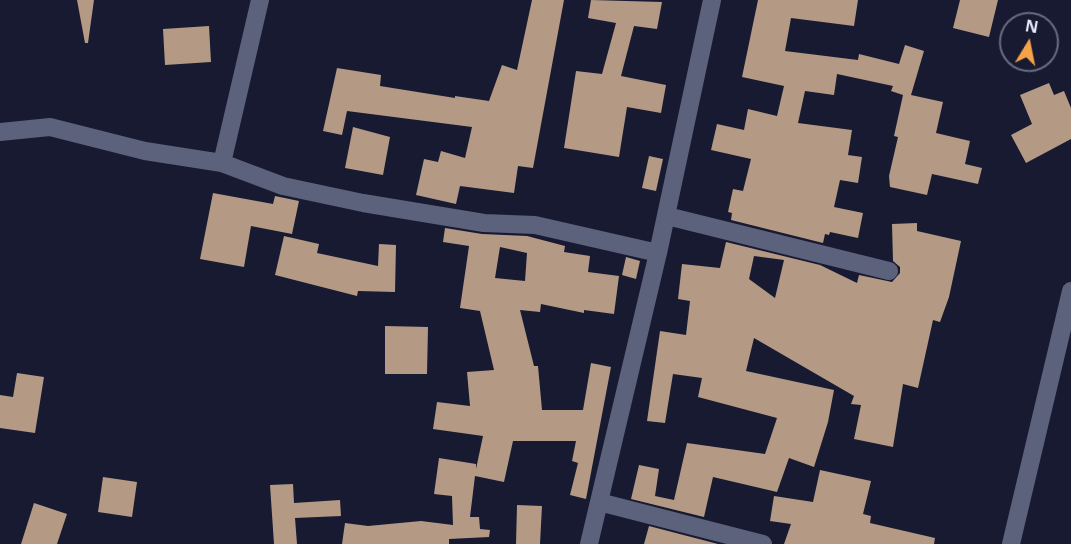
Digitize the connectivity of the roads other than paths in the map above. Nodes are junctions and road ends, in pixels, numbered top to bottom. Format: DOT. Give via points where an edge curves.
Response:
graph roads {
  1 [pos="260,0"];
  2 [pos="712,0"];
  3 [pos="0,132"];
  4 [pos="222,163"];
  5 [pos="667,216"];
  6 [pos="658,253"];
  7 [pos="889,271"];
  8 [pos="1071,291"];
  9 [pos="599,502"];
  10 [pos="590,544"];
  11 [pos="763,544"];
  12 [pos="1011,544"];
  1 -- 4 [label="street"];
  2 -- 5 [label="street"];
  3 -- 4 [label="street" via="50,127 145,151"];
  4 -- 6 [label="street" via="283,186 363,203 484,224 535,225"];
  5 -- 6 [label="street"];
  5 -- 7 [label="street"];
  6 -- 9 [label="street"];
  8 -- 12 [label="street"];
  9 -- 10 [label="street"];
  9 -- 11 [label="street"];
}
